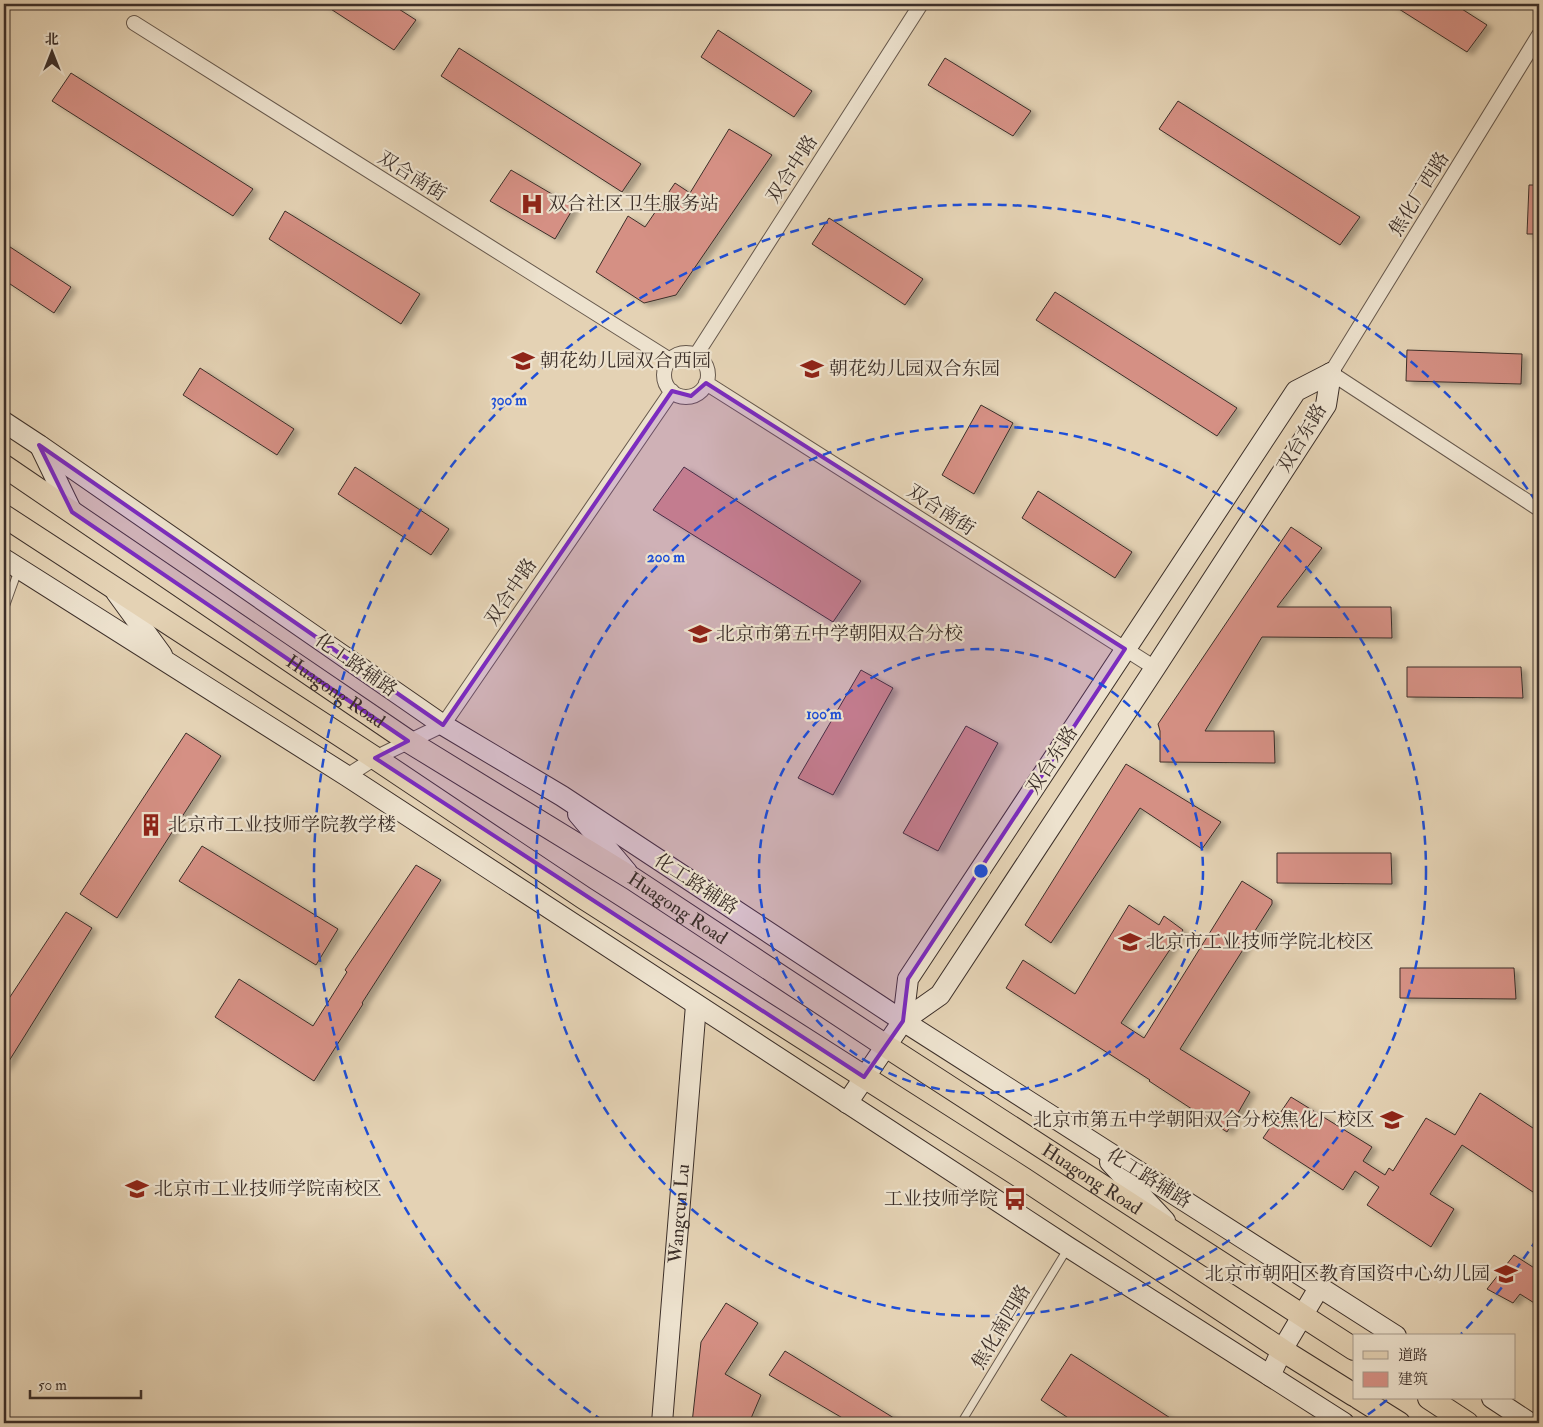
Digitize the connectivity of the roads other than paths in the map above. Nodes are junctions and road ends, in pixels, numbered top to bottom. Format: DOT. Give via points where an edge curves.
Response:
graph roads {
  1 [pos="921,4"];
  2 [pos="134,23"];
  3 [pos="1539,35"];
  4 [pos="696,355"];
  5 [pos="670,360"];
  6 [pos="1331,373"];
  7 [pos="706,382"];
  8 [pos="672,391"];
  9 [pos="4,422"];
  10 [pos="39,445"];
  11 [pos="4,466"];
  12 [pos="1539,509"];
  13 [pos="72,512"];
  14 [pos="4,516"];
  15 [pos="11,564"];
  16 [pos="114,588"];
  17 [pos="4,610"];
  18 [pos="1125,649"];
  19 [pos="168,663"];
  20 [pos="1155,668"];
  21 [pos="443,725"];
  22 [pos="408,741"];
  23 [pos="375,758"];
  24 [pos="347,776"];
  25 [pos="562,796"];
  26 [pos="633,879"];
  27 [pos="696,1005"];
  28 [pos="903,1021"];
  29 [pos="886,1046"];
  30 [pos="864,1077"];
  31 [pos="847,1103"];
  32 [pos="1091,1142"];
  33 [pos="1178,1235"];
  34 [pos="1068,1247"];
  35 [pos="1320,1286"];
  36 [pos="1302,1315"];
  37 [pos="1393,1334"];
  38 [pos="1353,1348"];
  39 [pos="1282,1350"];
  40 [pos="1270,1376"];
  41 [pos="1353,1394"];
  42 [pos="1363,1400"];
  43 [pos="1432,1400"];
  44 [pos="1495,1400"];
  45 [pos="662,1423"];
  46 [pos="962,1423"];
  47 [pos="1344,1423"];
  48 [pos="1399,1423"];
  49 [pos="1467,1423"];
  50 [pos="1530,1423"];
  1 -- 4 [label="street, 双合中路"];
  2 -- 5 [label="street, 双合南街"];
  3 -- 6 [label="street, 焦化厂西路"];
  4 -- 5 [label="street" via="682,353"];
  4 -- 7 [label="street" via="707,369"];
  5 -- 8 [label="street" via="666,365 665,379"];
  6 -- 12 [label="street"];
  6 -- 18 [label="street, 双台东路" via="1296,391"];
  6 -- 20 [label="street, 双台东路" via="1326,405"];
  7 -- 8 [label="street" via="698,393 691,396"];
  7 -- 18 [label="street, 双合南街"];
  8 -- 21 [label="street, 双合中路"];
  9 -- 10 [label="street, 化工路辅路"];
  10 -- 13 [label="street"];
  10 -- 21 [label="street, 化工路辅路"];
  11 -- 13 [label="main road, Huagong Road"];
  13 -- 22 [label="main road, Huagong Road"];
  14 -- 16 [label="main road, Huagong Road"];
  15 -- 17 [label="lane"];
  15 -- 19 [label="street"];
  16 -- 19 [label="street"];
  16 -- 23 [label="main road, Huagong Road"];
  18 -- 20 [label="street, 双合南街"];
  18 -- 28 [label="street, 双台东路" via="908,979"];
  19 -- 24 [label="street"];
  20 -- 28 [label="street, 双台东路" via="940,995"];
  21 -- 22 [label="street"];
  21 -- 25 [label="street, 化工路辅路"];
  22 -- 23 [label="street"];
  22 -- 26 [label="main road, Huagong Road"];
  23 -- 24 [label="street"];
  23 -- 30 [label="main road, Huagong Road" via="584,898"];
  24 -- 27 [label="street"];
  25 -- 26 [label="street"];
  25 -- 28 [label="street, 化工路辅路"];
  26 -- 29 [label="main road, Huagong Road"];
  27 -- 31 [label="street"];
  27 -- 45 [label="street, Wangcun Lu"];
  28 -- 29 [label="street"];
  28 -- 32 [label="street, 化工路辅路"];
  29 -- 30 [label="street"];
  29 -- 33 [label="main road, Huagong Road"];
  30 -- 31 [label="street"];
  30 -- 39 [label="main road, Huagong Road"];
  31 -- 34 [label="street"];
  32 -- 33 [label="street"];
  32 -- 35 [label="street, 化工路辅路"];
  33 -- 36 [label="main road, Huagong Road"];
  34 -- 40 [label="street"];
  34 -- 46 [label="lane, 焦化南四路"];
  35 -- 36 [label="street"];
  35 -- 37 [label="street, 化工路辅路"];
  36 -- 38 [label="main road, Huagong Road"];
  36 -- 39 [label="street"];
  39 -- 40 [label="street"];
  39 -- 41 [label="main road, Huagong Road"];
  40 -- 47 [label="street"];
  42 -- 48 [label="main road"];
  43 -- 49 [label="main road"];
  44 -- 50 [label="street"];
}
